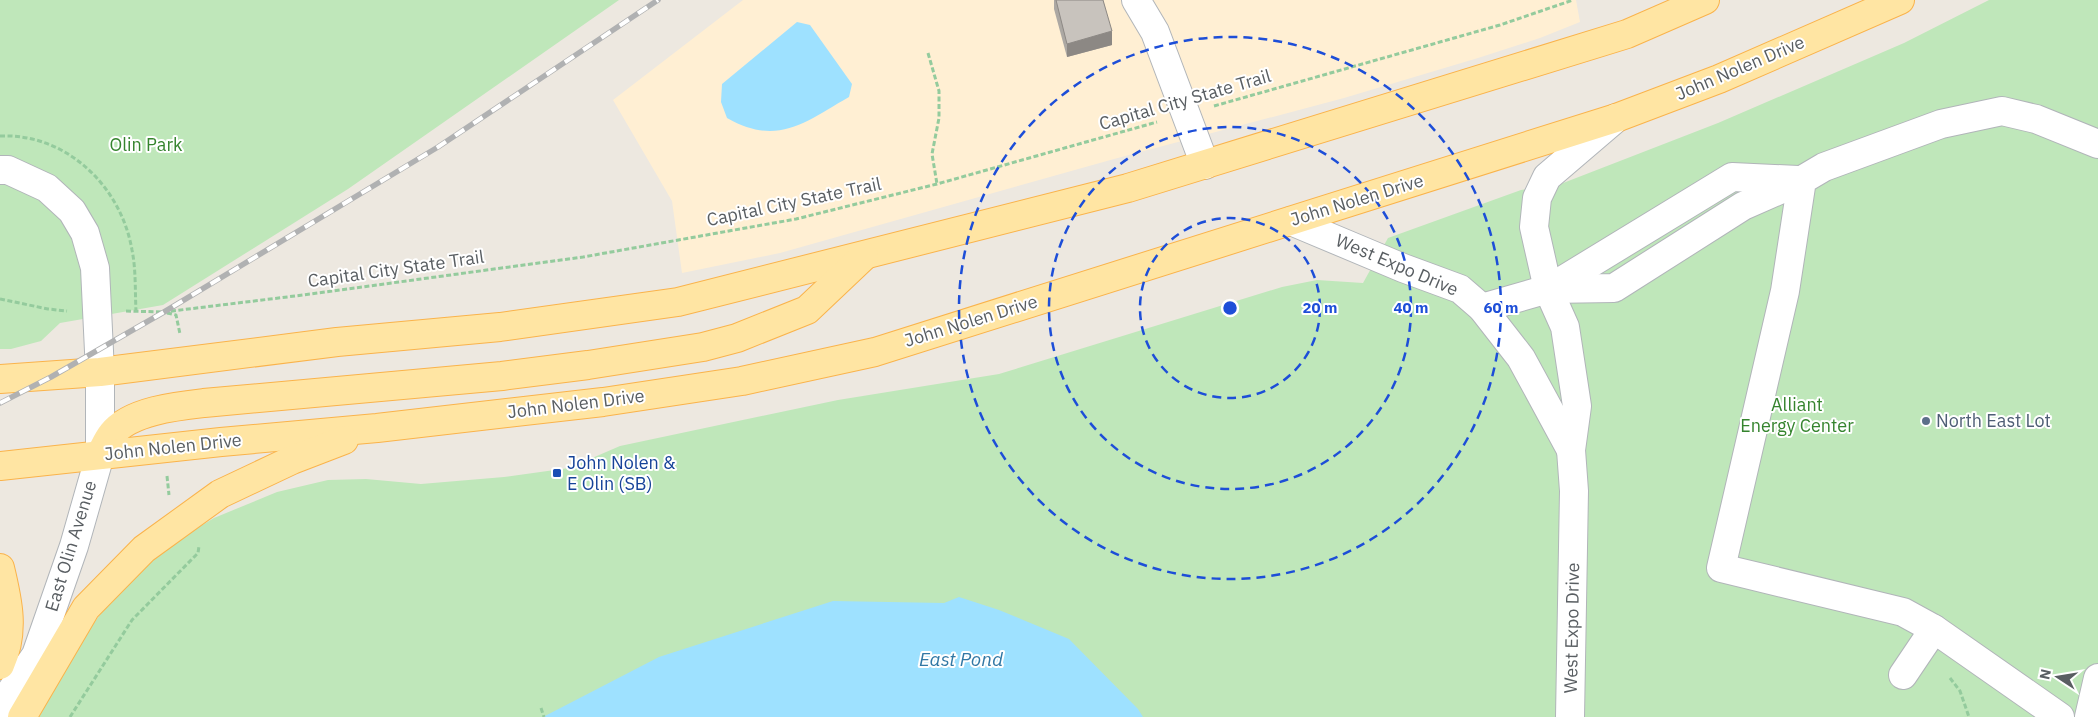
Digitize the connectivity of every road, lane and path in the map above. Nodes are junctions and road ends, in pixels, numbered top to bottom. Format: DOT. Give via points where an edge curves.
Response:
graph roads {
  1 [pos="1136,0"];
  2 [pos="1573,0"];
  3 [pos="1705,0"];
  4 [pos="1900,0"];
  5 [pos="928,53"];
  6 [pos="1188,114"];
  7 [pos="1616,118"];
  8 [pos="2098,144"];
  9 [pos="1206,165"];
  10 [pos="0,170"];
  11 [pos="1802,180"];
  12 [pos="937,184"];
  13 [pos="1291,220"];
  14 [pos="866,255"];
  15 [pos="1548,289"];
  16 [pos="0,299"];
  17 [pos="1482,308"];
  18 [pos="97,313"];
  19 [pos="100,372"];
  20 [pos="0,379"];
  21 [pos="377,428"];
  22 [pos="1571,450"];
  23 [pos="100,455"];
  24 [pos="0,466"];
  25 [pos="0,568"];
  26 [pos="1934,629"];
  27 [pos="0,665"];
  28 [pos="1903,675"];
  29 [pos="2098,678"];
  30 [pos="0,708"];
  31 [pos="540,708"];
  32 [pos="22,717"];
  33 [pos="544,717"];
  34 [pos="1570,717"];
  35 [pos="2060,717"];
  36 [pos="2089,717"];
  1 -- 6 [label="street" via="1155,32"];
  2 -- 6 [label="path, Capital City State Trail" via="1500,25"];
  3 -- 9 [label="main road" via="1627,34"];
  4 -- 7 [label="main road, John Nolen Drive" via="1719,79"];
  5 -- 12 [label="path" via="939,91 939,118 932,154"];
  6 -- 9 [label="street"];
  6 -- 12 [label="path, Capital City State Trail"];
  7 -- 13 [label="main road, John Nolen Drive"];
  7 -- 15 [label="street, West Expo Drive" via="1547,177 1537,198 1534,227"];
  8 -- 11 [label="street" via="2036,118 2002,111 1941,124 1824,167"];
  9 -- 14 [label="main road"];
  10 -- 18 [label="street, East Olin Avenue" via="8,170 47,188 72,211 85,232 95,268"];
  11 -- 15 [label="street" via="1732,178"];
  11 -- 26 [label="street" via="1785,291 1721,568 1903,612"];
  12 -- 18 [label="path, Capital City State Trail" via="796,220 583,257 164,312"];
  13 -- 17 [label="street, West Expo Drive" via="1403,268 1460,288"];
  13 -- 21 [label="main road, John Nolen Drive" via="875,352 742,381 603,402"];
  14 -- 19 [label="main road" via="678,302 500,327 337,342"];
  14 -- 23 [label="main road" via="807,310 737,338 703,347 502,376 166,408 132,419 113,433"];
  15 -- 17 [label="street"];
  15 -- 22 [label="street, West Expo Drive" via="1564,327 1577,406"];
  16 -- 18 [label="path, Capital City State Trail" via="48,310"];
  17 -- 22 [label="street, West Expo Drive" via="1520,358"];
  18 -- 19 [label="street, East Olin Avenue"];
  19 -- 20 [label="main road"];
  19 -- 23 [label="street, East Olin Avenue"];
  21 -- 23 [label="main road, John Nolen Drive"];
  21 -- 32 [label="main road" via="292,460 220,494 144,549 86,608"];
  22 -- 34 [label="street, West Expo Drive" via="1574,491"];
  23 -- 24 [label="main road, John Nolen Drive"];
  23 -- 30 [label="street, East Olin Avenue" via="74,546 36,655"];
  25 -- 27 [label="main road" via="9,608 6,653"];
  26 -- 28 [label="street"];
  26 -- 35 [label="street"];
  29 -- 36 [label="street"];
  31 -- 33 [label="path"];
}
